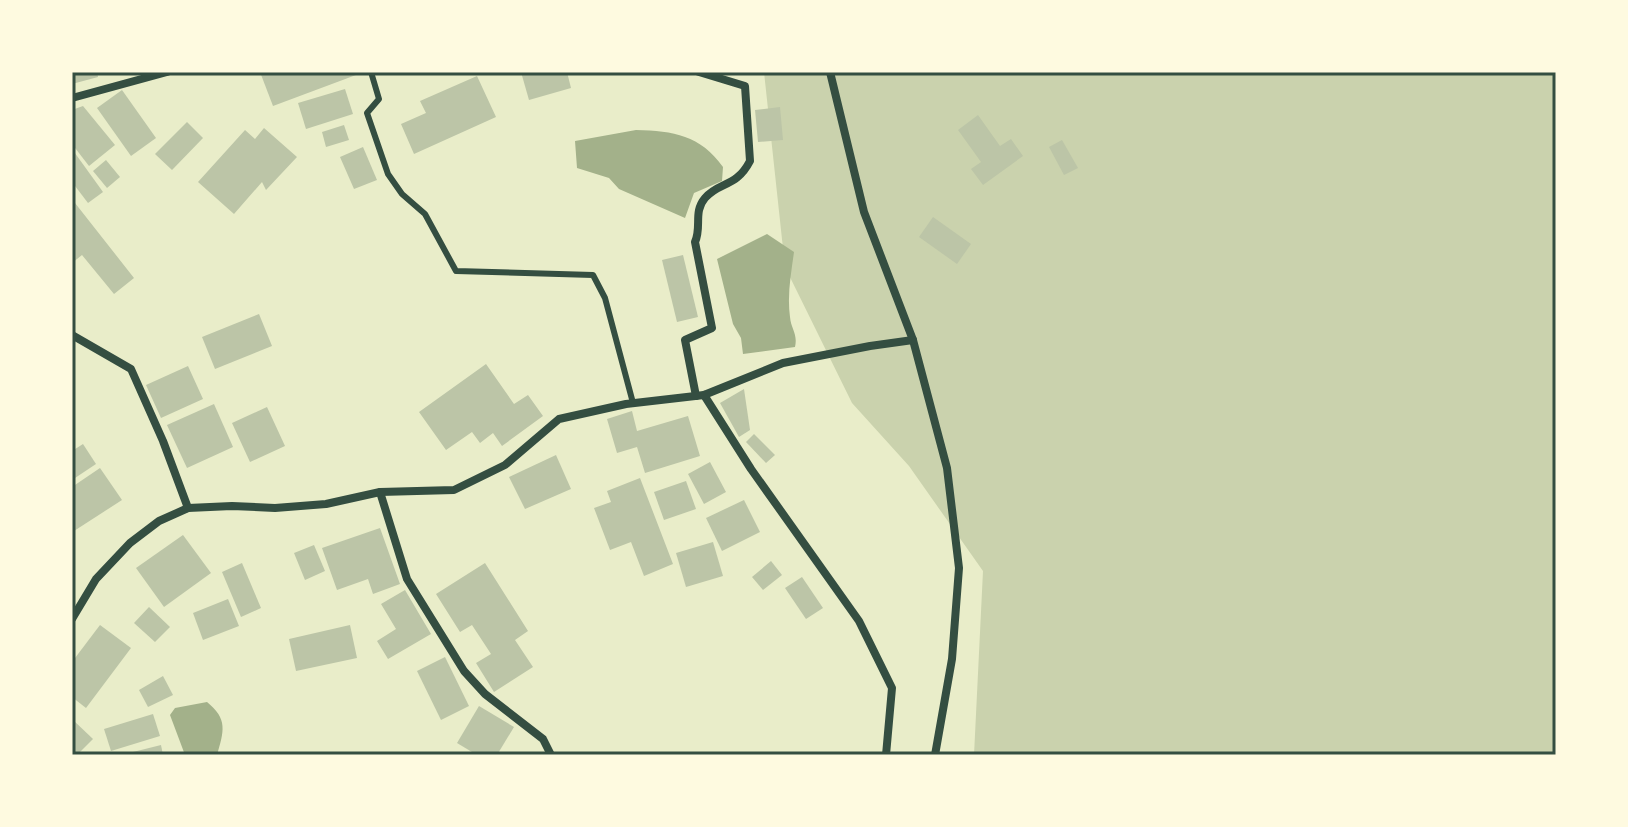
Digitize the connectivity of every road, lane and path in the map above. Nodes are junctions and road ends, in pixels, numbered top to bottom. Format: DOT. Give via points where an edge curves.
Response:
graph roads {
  1 [pos="167,72"];
  2 [pos="371,72"];
  3 [pos="699,72"];
  4 [pos="830,72"];
  5 [pos="72,98"];
  6 [pos="72,335"];
  7 [pos="913,340"];
  8 [pos="700,395"];
  9 [pos="633,403"];
  10 [pos="380,492"];
  11 [pos="188,508"];
  12 [pos="72,619"];
  13 [pos="551,755"];
  14 [pos="886,755"];
  15 [pos="935,755"];
  1 -- 5 [label="street"];
  2 -- 9 [label="lane" via="379,99 367,113 388,174 425,214 456,271 593,275 605,298"];
  3 -- 8 [label="street" via="745,86 750,161 734,182 703,199 697,216 695,242 712,328 685,340"];
  4 -- 7 [label="street" via="864,212"];
  6 -- 11 [label="street" via="131,369"];
  7 -- 8 [label="street" via="783,363"];
  7 -- 15 [label="street" via="947,468 959,568 952,659"];
  8 -- 9 [label="street"];
  8 -- 14 [label="street" via="859,621 892,688"];
  9 -- 10 [label="street" via="559,419 505,465 454,490"];
  10 -- 11 [label="street" via="326,504"];
  10 -- 13 [label="street" via="407,579 464,671 543,739"];
  11 -- 12 [label="street" via="130,543 96,579"];
}
